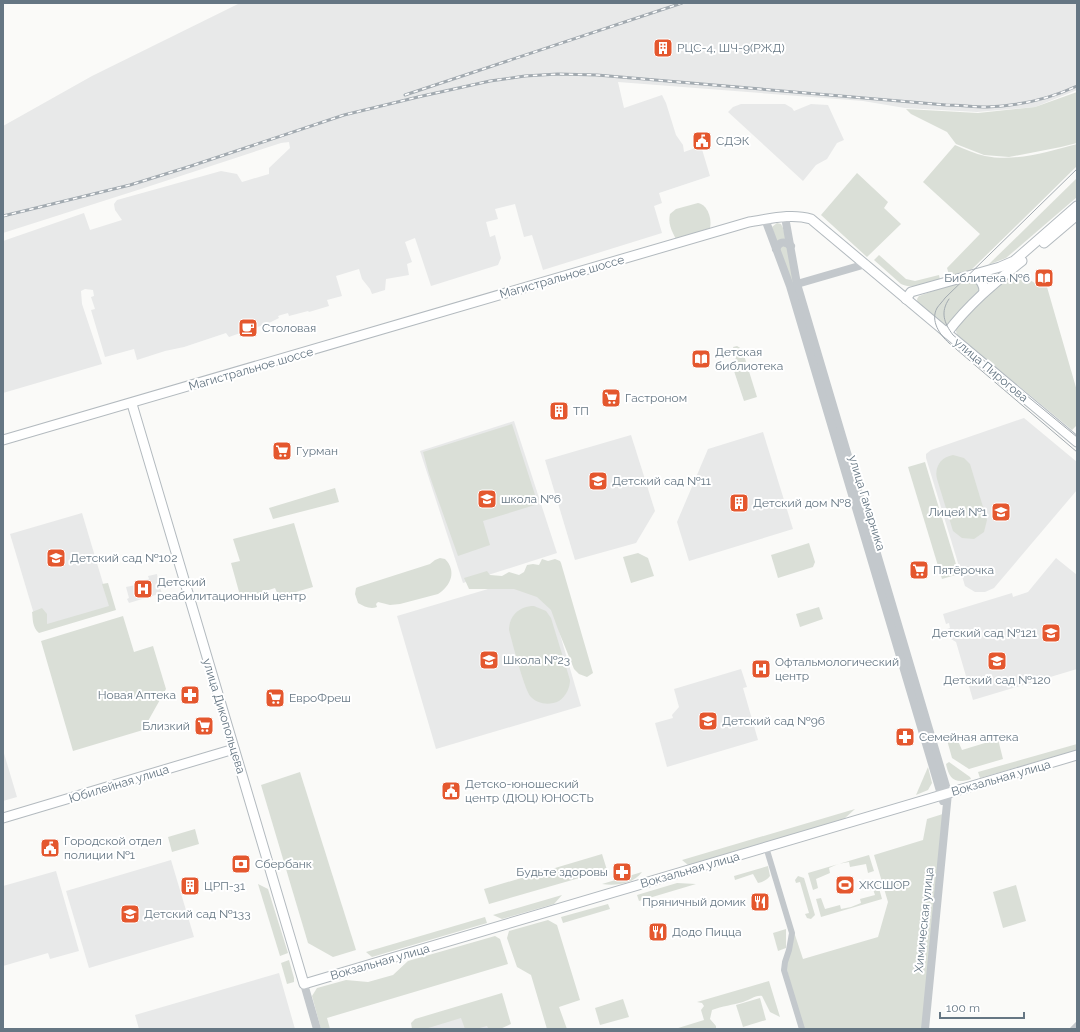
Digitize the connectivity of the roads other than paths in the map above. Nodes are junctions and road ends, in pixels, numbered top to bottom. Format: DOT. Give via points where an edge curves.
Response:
graph roads {
  1 [pos="1077,206"];
  2 [pos="1077,215"];
  3 [pos="785,217"];
  4 [pos="765,220"];
  5 [pos="790,246"];
  6 [pos="776,250"];
  7 [pos="866,264"];
  8 [pos="973,275"];
  9 [pos="797,284"];
  10 [pos="984,292"];
  11 [pos="906,299"];
  12 [pos="947,333"];
  13 [pos="132,404"];
  14 [pos="3,440"];
  15 [pos="1077,442"];
  16 [pos="234,749"];
  17 [pos="1077,755"];
  18 [pos="945,794"];
  19 [pos="3,818"];
  20 [pos="766,847"];
  21 [pos="304,984"];
  22 [pos="1077,1025"];
  23 [pos="317,1029"];
  24 [pos="802,1029"];
  25 [pos="925,1029"];
  26 [pos="1073,1029"];
  1 -- 8 [label="main road" via="1014,261"];
  2 -- 10 [label="main road"];
  3 -- 4 [label="main road, Магистральное шоссе"];
  3 -- 5 [label="street, улица Гамарника"];
  3 -- 7 [label="main road, Магистральное шоссе" via="800,216 811,219"];
  4 -- 6 [label="street, улица Гамарника"];
  4 -- 13 [label="main road, Магистральное шоссе" via="750,222"];
  5 -- 6 [label="street" via="787,243 779,243"];
  5 -- 9 [label="street, улица Гамарника"];
  6 -- 18 [label="street, улица Гамарника" via="790,286"];
  7 -- 9 [label="street"];
  7 -- 11 [label="main road, Магистральное шоссе"];
  8 -- 10 [label="main road" via="984,286"];
  8 -- 11 [label="main road" via="911,292"];
  9 -- 18 [label="street, улица Гамарника"];
  10 -- 12 [label="main road"];
  11 -- 12 [label="main road, улица Пирогова"];
  12 -- 15 [label="main road, улица Пирогова"];
  13 -- 14 [label="main road, Магистральное шоссе"];
  13 -- 16 [label="main road, улица Дикопольцева"];
  16 -- 19 [label="main road, Юбилейная улица"];
  16 -- 21 [label="main road, улица Дикопольцева"];
  17 -- 18 [label="main road, Вокзальная улица"];
  18 -- 20 [label="main road, Вокзальная улица"];
  18 -- 25 [label="street, Химическая улица" via="946,813"];
  20 -- 21 [label="main road, Вокзальная улица"];
  20 -- 24 [label="street" via="792,933 784,970"];
  21 -- 23 [label="street, улица Дикопольцева"];
  22 -- 26 [label="street"];
}
